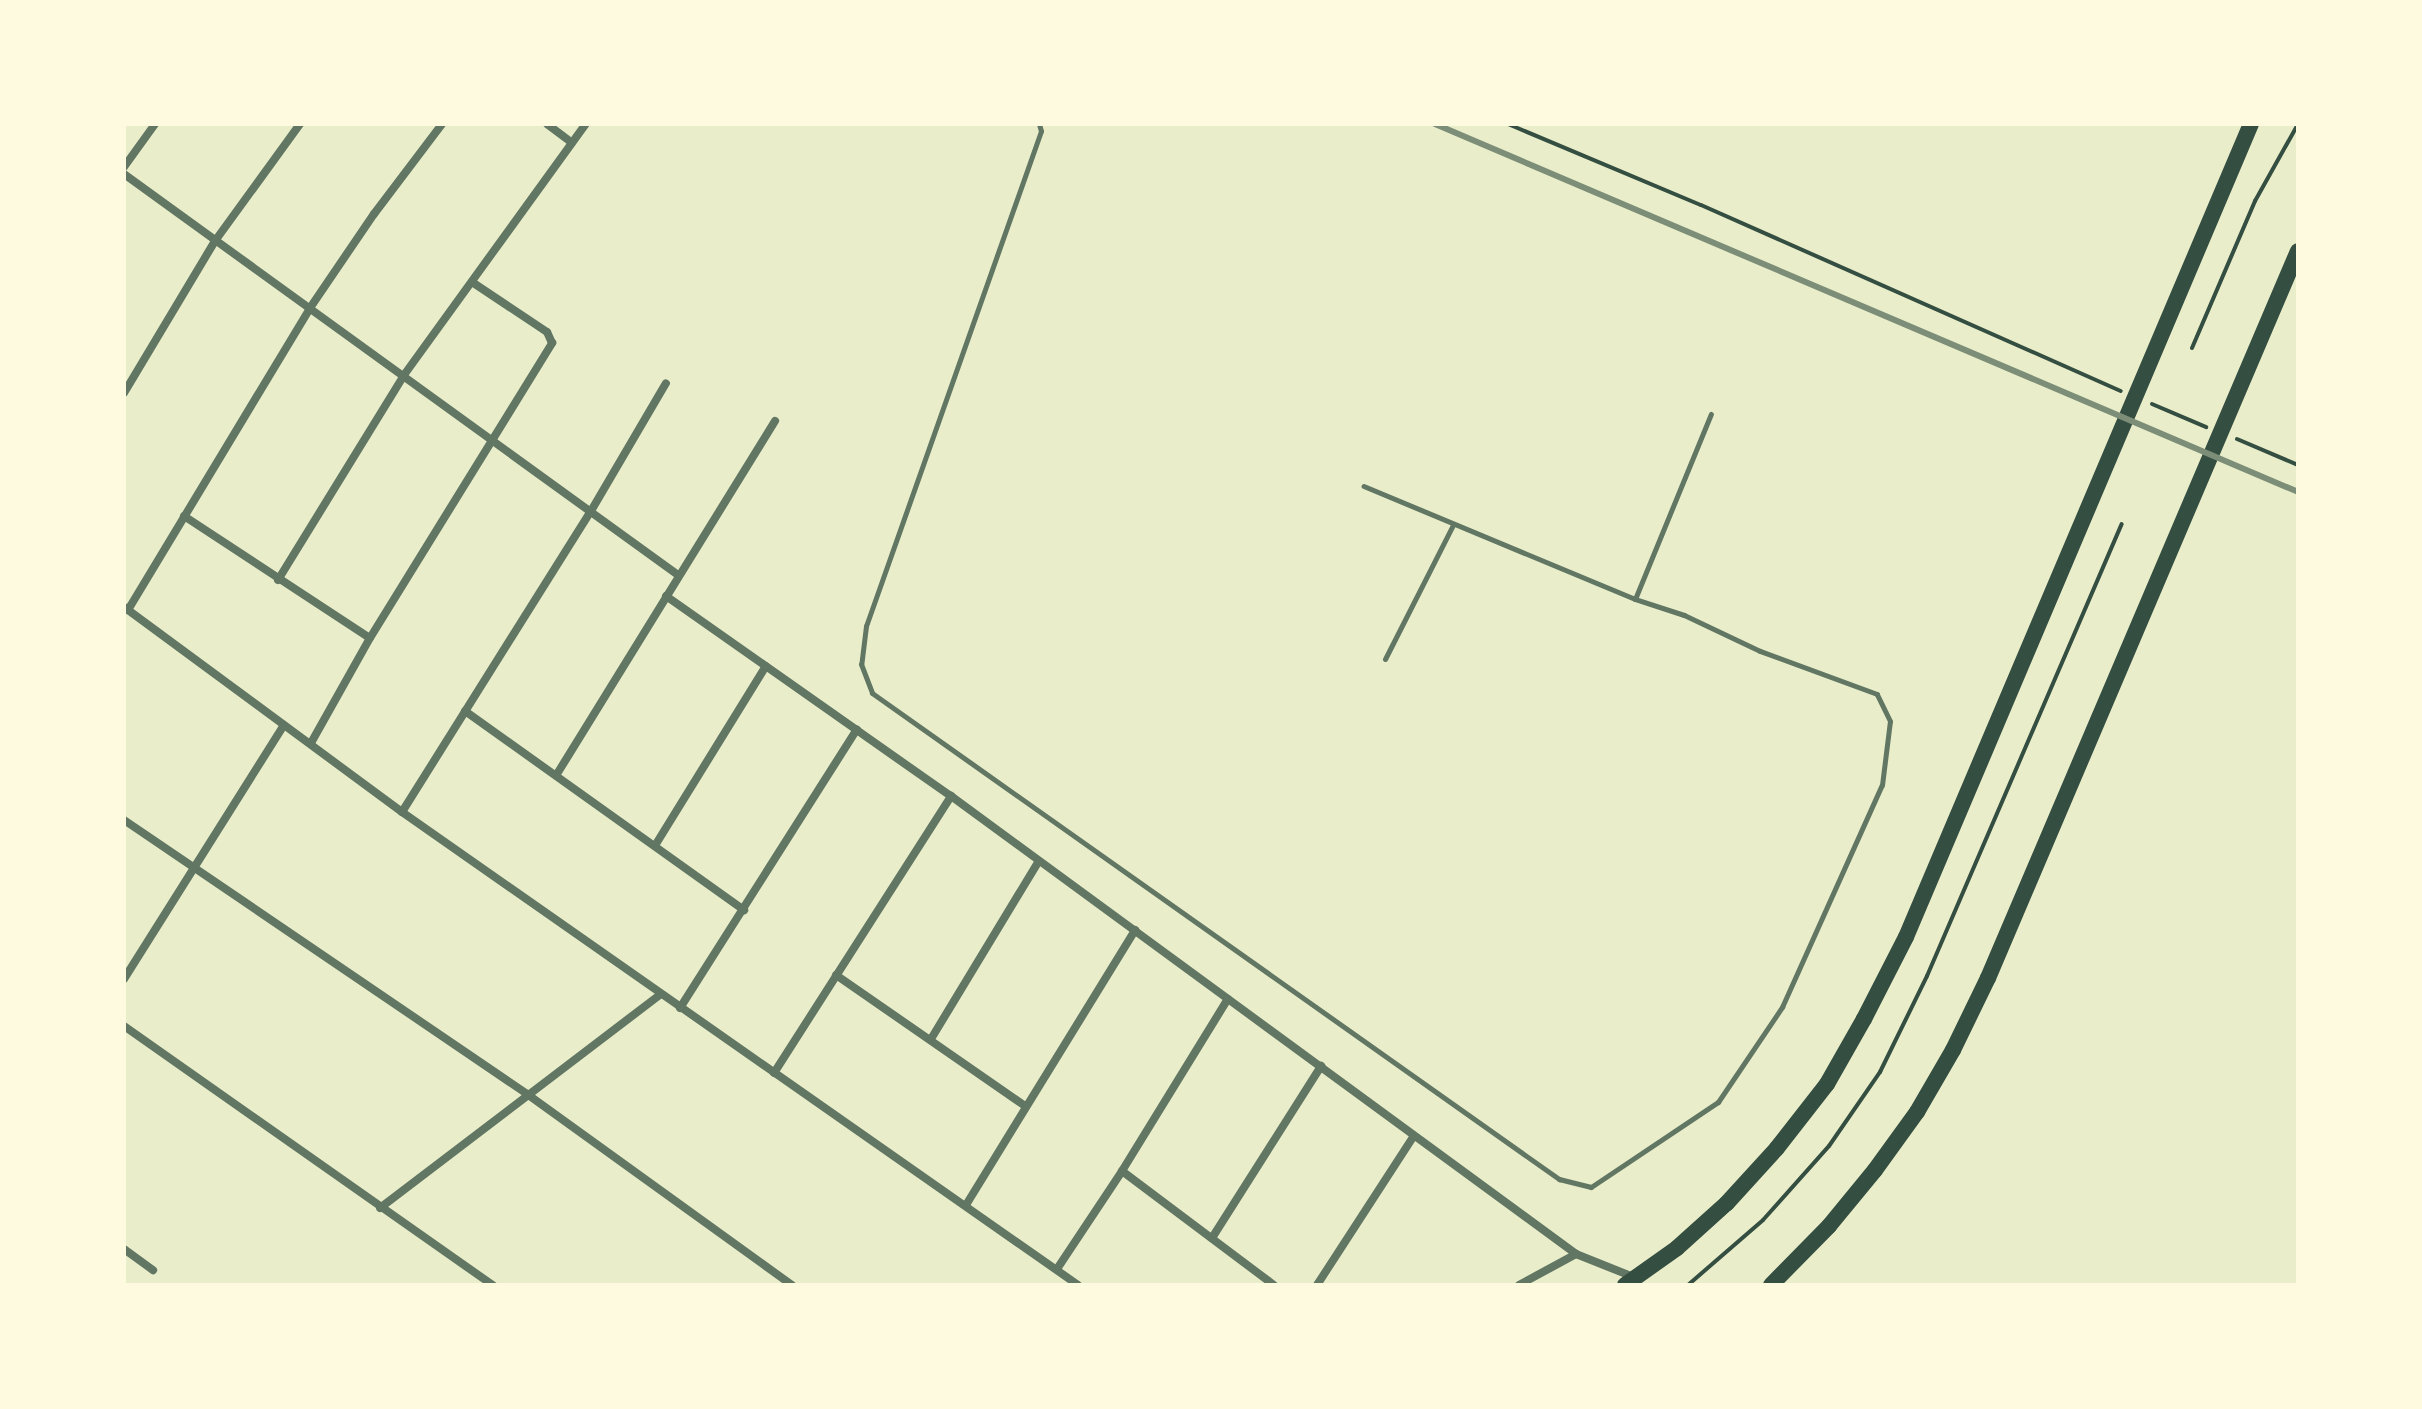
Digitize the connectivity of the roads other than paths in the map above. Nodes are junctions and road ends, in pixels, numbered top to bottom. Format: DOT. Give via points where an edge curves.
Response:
graph roads {
  1 [pos="155,124"];
  2 [pos="300,124"];
  3 [pos="442,124"];
  4 [pos="547,124"];
  5 [pos="586,124"];
  6 [pos="1039,124"];
  7 [pos="2251,124"];
  8 [pos="572,143"];
  9 [pos="124,167"];
  10 [pos="124,174"];
  11 [pos="215,241"];
  12 [pos="2298,251"];
  13 [pos="472,282"];
  14 [pos="310,308"];
  15 [pos="404,375"];
  16 [pos="666,383"];
  17 [pos="124,393"];
  18 [pos="1711,414"];
  19 [pos="775,421"];
  20 [pos="495,441"];
  21 [pos="1364,486"];
  22 [pos="591,511"];
  23 [pos="184,516"];
  24 [pos="1453,525"];
  25 [pos="678,575"];
  26 [pos="278,580"];
  27 [pos="666,596"];
  28 [pos="1635,599"];
  29 [pos="126,609"];
  30 [pos="370,638"];
  31 [pos="1385,659"];
  32 [pos="766,666"];
  33 [pos="465,711"];
  34 [pos="284,725"];
  35 [pos="857,729"];
  36 [pos="311,743"];
  37 [pos="557,774"];
  38 [pos="951,796"];
  39 [pos="402,812"];
  40 [pos="124,820"];
  41 [pos="656,844"];
  42 [pos="1039,861"];
  43 [pos="193,869"];
  44 [pos="744,910"];
  45 [pos="1135,930"];
  46 [pos="836,975"];
  47 [pos="124,979"];
  48 [pos="661,994"];
  49 [pos="1228,999"];
  50 [pos="680,1008"];
  51 [pos="124,1026"];
  52 [pos="931,1039"];
  53 [pos="1321,1066"];
  54 [pos="774,1073"];
  55 [pos="527,1094"];
  56 [pos="1025,1106"];
  57 [pos="1413,1137"];
  58 [pos="1122,1171"];
  59 [pos="966,1205"];
  60 [pos="380,1208"];
  61 [pos="1212,1238"];
  62 [pos="124,1249"];
  63 [pos="1576,1254"];
  64 [pos="1057,1269"];
  65 [pos="153,1270"];
  66 [pos="1631,1282"];
  67 [pos="493,1285"];
  68 [pos="792,1285"];
  69 [pos="1078,1285"];
  70 [pos="1274,1285"];
  71 [pos="1317,1285"];
  72 [pos="1519,1285"];
  73 [pos="1771,1285"];
  1 -- 9 [label="street"];
  2 -- 11 [label="street"];
  3 -- 14 [label="street"];
  4 -- 8 [label="street"];
  5 -- 8 [label="street"];
  6 -- 28 [label="lane" via="1041,131 866,626 861,664 872,693 1559,1179 1591,1187 1718,1102 1782,1007 1882,785 1890,721 1877,694"];
  7 -- 66 [label="highway" via="1906,937 1842,1058 1777,1148 1727,1203"];
  8 -- 13 [label="street"];
  10 -- 11 [label="street"];
  11 -- 14 [label="street"];
  11 -- 17 [label="street"];
  12 -- 73 [label="highway" via="1953,1050 1875,1170"];
  13 -- 15 [label="street"];
  13 -- 20 [label="street" via="547,332 552,343"];
  14 -- 15 [label="street"];
  14 -- 23 [label="street"];
  15 -- 20 [label="street"];
  15 -- 26 [label="street"];
  16 -- 22 [label="street"];
  18 -- 28 [label="lane"];
  19 -- 25 [label="street"];
  20 -- 22 [label="street"];
  20 -- 30 [label="street"];
  21 -- 24 [label="lane"];
  22 -- 25 [label="street"];
  22 -- 33 [label="street"];
  23 -- 26 [label="street"];
  23 -- 29 [label="street"];
  24 -- 28 [label="lane"];
  24 -- 31 [label="lane"];
  25 -- 27 [label="street"];
  26 -- 30 [label="street"];
  27 -- 32 [label="street"];
  27 -- 37 [label="street"];
  29 -- 34 [label="street"];
  30 -- 36 [label="street"];
  32 -- 35 [label="street"];
  32 -- 41 [label="street"];
  33 -- 37 [label="street"];
  33 -- 39 [label="street"];
  34 -- 36 [label="street"];
  34 -- 43 [label="street"];
  35 -- 38 [label="street"];
  35 -- 44 [label="street"];
  36 -- 39 [label="street"];
  37 -- 41 [label="street"];
  38 -- 42 [label="street"];
  38 -- 46 [label="street"];
  39 -- 48 [label="street"];
  40 -- 43 [label="street"];
  41 -- 44 [label="street"];
  42 -- 45 [label="street"];
  42 -- 52 [label="street"];
  43 -- 47 [label="street"];
  43 -- 55 [label="street"];
  44 -- 50 [label="street"];
  45 -- 49 [label="street"];
  45 -- 56 [label="street"];
  46 -- 52 [label="street"];
  46 -- 54 [label="street"];
  48 -- 50 [label="street"];
  48 -- 55 [label="street"];
  49 -- 53 [label="street"];
  49 -- 58 [label="street"];
  50 -- 54 [label="street"];
  51 -- 60 [label="street"];
  52 -- 56 [label="street"];
  53 -- 57 [label="street"];
  53 -- 61 [label="street"];
  54 -- 59 [label="street"];
  55 -- 60 [label="street"];
  55 -- 68 [label="street"];
  56 -- 59 [label="street"];
  57 -- 63 [label="street"];
  57 -- 71 [label="street"];
  58 -- 61 [label="street"];
  58 -- 64 [label="street"];
  59 -- 64 [label="street"];
  60 -- 67 [label="street"];
  61 -- 70 [label="street"];
  62 -- 65 [label="street"];
  63 -- 66 [label="street"];
  63 -- 72 [label="street"];
  64 -- 69 [label="street"];
}
